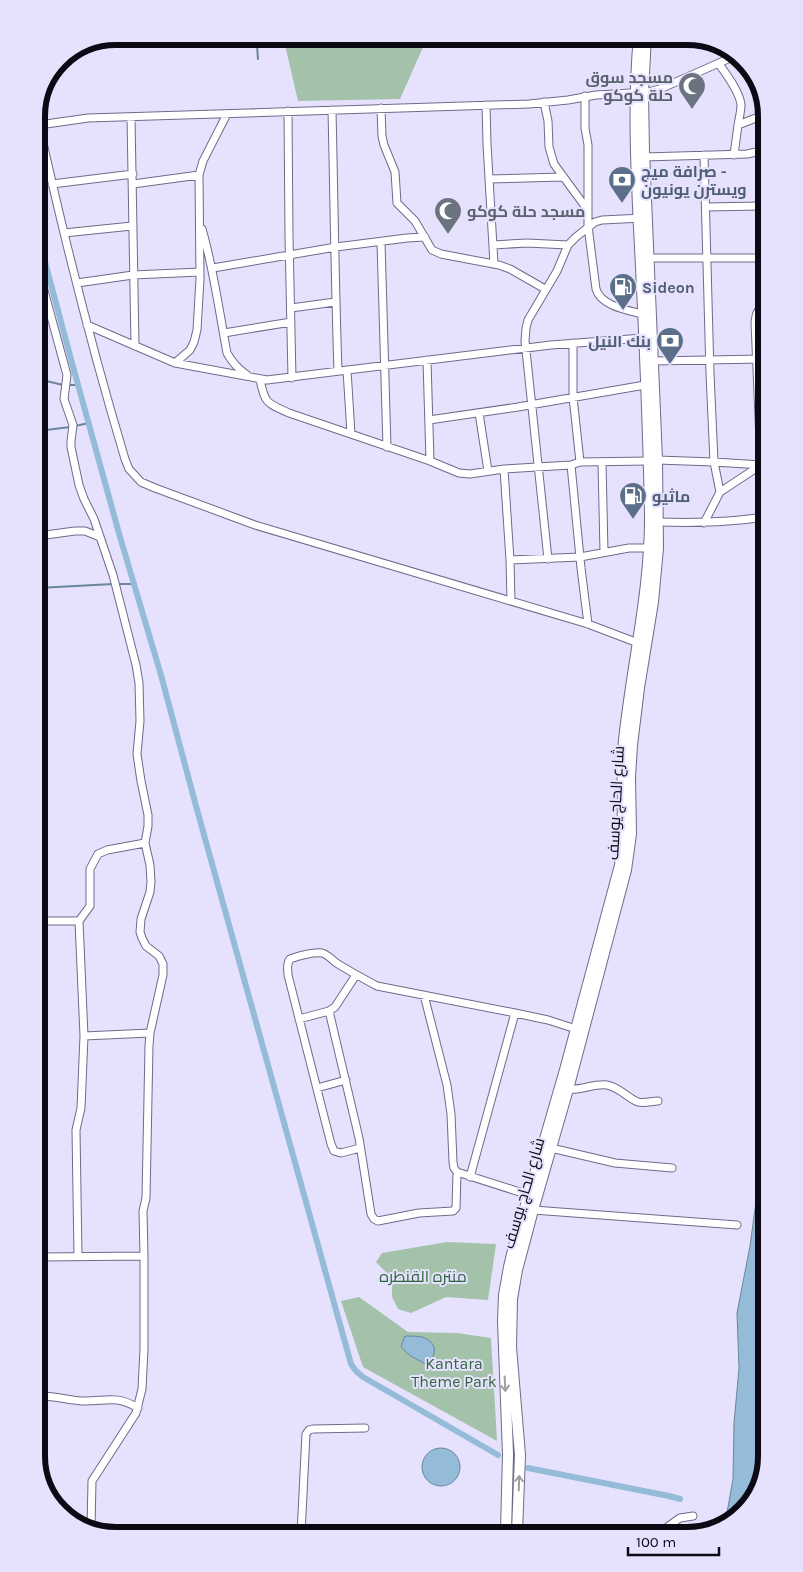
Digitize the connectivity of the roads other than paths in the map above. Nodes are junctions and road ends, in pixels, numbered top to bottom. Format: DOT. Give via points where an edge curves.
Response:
graph roads {
  1 [pos="638,45"];
  2 [pos="645,45"];
  3 [pos="729,59"];
  4 [pos="720,64"];
  5 [pos="640,93"];
  6 [pos="585,96"];
  7 [pos="544,102"];
  8 [pos="486,105"];
  9 [pos="381,108"];
  10 [pos="332,110"];
  11 [pos="288,111"];
  12 [pos="227,114"];
  13 [pos="131,117"];
  14 [pos="758,117"];
  15 [pos="45,121"];
  16 [pos="738,125"];
  17 [pos="758,152"];
  18 [pos="45,153"];
  19 [pos="704,155"];
  20 [pos="734,155"];
  21 [pos="644,157"];
  22 [pos="133,174"];
  23 [pos="199,175"];
  24 [pos="563,177"];
  25 [pos="489,179"];
  26 [pos="52,184"];
  27 [pos="133,184"];
  28 [pos="758,206"];
  29 [pos="706,207"];
  30 [pos="588,210"];
  31 [pos="643,218"];
  32 [pos="200,221"];
  33 [pos="132,226"];
  34 [pos="588,226"];
  35 [pos="64,233"];
  36 [pos="425,238"];
  37 [pos="381,242"];
  38 [pos="492,245"];
  39 [pos="568,246"];
  40 [pos="336,247"];
  41 [pos="289,255"];
  42 [pos="708,257"];
  43 [pos="648,258"];
  44 [pos="758,258"];
  45 [pos="494,264"];
  46 [pos="213,268"];
  47 [pos="200,272"];
  48 [pos="133,275"];
  49 [pos="77,283"];
  50 [pos="545,290"];
  51 [pos="45,294"];
  52 [pos="335,302"];
  53 [pos="291,308"];
  54 [pos="758,310"];
  55 [pos="642,314"];
  56 [pos="292,322"];
  57 [pos="87,325"];
  58 [pos="224,333"];
  59 [pos="643,338"];
  60 [pos="573,343"];
  61 [pos="758,344"];
  62 [pos="135,346"];
  63 [pos="527,348"];
  64 [pos="758,359"];
  65 [pos="427,360"];
  66 [pos="710,360"];
  67 [pos="653,361"];
  68 [pos="175,363"];
  69 [pos="385,366"];
  70 [pos="347,370"];
  71 [pos="338,371"];
  72 [pos="292,378"];
  73 [pos="258,380"];
  74 [pos="645,385"];
  75 [pos="573,397"];
  76 [pos="533,404"];
  77 [pos="479,413"];
  78 [pos="429,420"];
  79 [pos="351,434"];
  80 [pos="387,447"];
  81 [pos="430,461"];
  82 [pos="653,461"];
  83 [pos="580,462"];
  84 [pos="714,462"];
  85 [pos="602,463"];
  86 [pos="571,465"];
  87 [pos="758,465"];
  88 [pos="538,466"];
  89 [pos="758,468"];
  90 [pos="504,469"];
  91 [pos="488,471"];
  92 [pos="720,492"];
  93 [pos="758,518"];
  94 [pos="658,522"];
  95 [pos="704,523"];
  96 [pos="45,535"];
  97 [pos="100,537"];
  98 [pos="650,548"];
  99 [pos="604,552"];
  100 [pos="580,557"];
  101 [pos="548,559"];
  102 [pos="510,560"];
  103 [pos="511,601"];
  104 [pos="588,624"];
  105 [pos="638,643"];
  106 [pos="145,843"];
  107 [pos="79,920"];
  108 [pos="45,921"];
  109 [pos="356,975"];
  110 [pos="424,995"];
  111 [pos="330,1011"];
  112 [pos="515,1013"];
  113 [pos="299,1019"];
  114 [pos="576,1029"];
  115 [pos="150,1033"];
  116 [pos="84,1036"];
  117 [pos="346,1080"];
  118 [pos="316,1088"];
  119 [pos="568,1090"];
  120 [pos="658,1101"];
  121 [pos="360,1148"];
  122 [pos="551,1148"];
  123 [pos="672,1168"];
  124 [pos="457,1172"];
  125 [pos="470,1177"];
  126 [pos="529,1195"];
  127 [pos="532,1210"];
  128 [pos="737,1224"];
  129 [pos="78,1256"];
  130 [pos="144,1256"];
  131 [pos="45,1257"];
  132 [pos="45,1396"];
  133 [pos="138,1408"];
  134 [pos="365,1428"];
  135 [pos="693,1516"];
  136 [pos="91,1522"];
  137 [pos="300,1527"];
  138 [pos="506,1527"];
  139 [pos="517,1527"];
  140 [pos="667,1527"];
  1 -- 5 [label="main road"];
  2 -- 5 [label="main road"];
  3 -- 4 [label="street"];
  4 -- 5 [label="street" via="660,89"];
  4 -- 16 [label="street" via="740,100"];
  5 -- 6 [label="street"];
  5 -- 21 [label="main road, شارع الحاج يوسف"];
  5 -- 31 [label="main road, شارع الحاج يوسف"];
  6 -- 7 [label="street"];
  6 -- 30 [label="street"];
  7 -- 8 [label="street"];
  7 -- 24 [label="street" via="549,147 554,164"];
  8 -- 9 [label="street"];
  8 -- 25 [label="street"];
  9 -- 10 [label="street"];
  9 -- 36 [label="street" via="382,136 395,172 397,203 415,221"];
  10 -- 11 [label="street"];
  10 -- 40 [label="street"];
  11 -- 12 [label="street"];
  11 -- 41 [label="street"];
  12 -- 13 [label="street"];
  12 -- 23 [label="street" via="202,161"];
  13 -- 15 [label="street"];
  13 -- 22 [label="street"];
  14 -- 16 [label="street"];
  16 -- 20 [label="street"];
  17 -- 20 [label="street"];
  18 -- 26 [label="street"];
  19 -- 20 [label="street"];
  19 -- 21 [label="street"];
  19 -- 29 [label="street"];
  21 -- 31 [label="main road, شارع الحاج يوسف"];
  22 -- 26 [label="street"];
  22 -- 27 [label="street"];
  23 -- 27 [label="street"];
  23 -- 32 [label="street"];
  24 -- 25 [label="street"];
  24 -- 30 [label="street"];
  25 -- 38 [label="street"];
  26 -- 35 [label="street"];
  27 -- 33 [label="street"];
  28 -- 29 [label="street"];
  29 -- 42 [label="street"];
  30 -- 34 [label="street"];
  31 -- 34 [label="street" via="602,220"];
  31 -- 43 [label="main road, شارع الحاج يوسف"];
  31 -- 55 [label="main road, شارع الحاج يوسف"];
  32 -- 46 [label="street"];
  32 -- 47 [label="street"];
  33 -- 35 [label="street"];
  33 -- 48 [label="street"];
  34 -- 39 [label="street"];
  34 -- 55 [label="street" via="597,295 609,304"];
  35 -- 49 [label="street"];
  36 -- 37 [label="street"];
  36 -- 45 [label="street" via="435,252"];
  37 -- 40 [label="street"];
  37 -- 69 [label="street"];
  38 -- 39 [label="street"];
  38 -- 45 [label="street"];
  39 -- 50 [label="street"];
  40 -- 41 [label="street"];
  40 -- 52 [label="street"];
  41 -- 46 [label="street"];
  41 -- 53 [label="street"];
  42 -- 43 [label="street"];
  42 -- 44 [label="street"];
  42 -- 66 [label="street"];
  43 -- 67 [label="main road, شارع الحاج يوسف"];
  45 -- 50 [label="street" via="510,269"];
  46 -- 58 [label="street"];
  47 -- 48 [label="street"];
  47 -- 68 [label="street" via="194,342"];
  48 -- 49 [label="street"];
  48 -- 62 [label="street"];
  49 -- 57 [label="street"];
  50 -- 63 [label="street" via="526,328"];
  51 -- 97 [label="street" via="67,375 64,399 73,425 71,447 79,485"];
  52 -- 53 [label="street"];
  52 -- 71 [label="street"];
  53 -- 56 [label="street"];
  54 -- 61 [label="street"];
  55 -- 59 [label="main road, شارع الحاج يوسف"];
  56 -- 58 [label="street"];
  56 -- 72 [label="street"];
  57 -- 62 [label="street"];
  57 -- 103 [label="street" via="125,459 141,482 255,525"];
  58 -- 73 [label="street" via="231,360"];
  59 -- 60 [label="street"];
  59 -- 74 [label="main road, شارع الحاج يوسف"];
  60 -- 63 [label="street"];
  60 -- 75 [label="street"];
  62 -- 68 [label="street"];
  63 -- 65 [label="street"];
  63 -- 76 [label="street"];
  64 -- 66 [label="street"];
  65 -- 69 [label="street"];
  65 -- 78 [label="street"];
  66 -- 67 [label="street"];
  66 -- 84 [label="street"];
  67 -- 82 [label="main road, شارع الحاج يوسف"];
  68 -- 73 [label="street"];
  69 -- 70 [label="street"];
  69 -- 80 [label="street"];
  70 -- 71 [label="street"];
  70 -- 79 [label="street"];
  71 -- 72 [label="street"];
  72 -- 73 [label="street"];
  73 -- 79 [label="street" via="263,396 272,405"];
  74 -- 75 [label="street"];
  74 -- 82 [label="main road, شارع الحاج يوسف"];
  75 -- 76 [label="street"];
  75 -- 83 [label="street"];
  76 -- 77 [label="street"];
  76 -- 88 [label="street"];
  77 -- 78 [label="street"];
  77 -- 91 [label="street"];
  78 -- 81 [label="street"];
  79 -- 80 [label="street"];
  80 -- 81 [label="street"];
  81 -- 91 [label="street" via="459,473"];
  82 -- 84 [label="street"];
  82 -- 85 [label="street"];
  82 -- 94 [label="main road, شارع الحاج يوسف"];
  82 -- 98 [label="main road, شارع الحاج يوسف"];
  83 -- 85 [label="street"];
  83 -- 86 [label="street"];
  84 -- 87 [label="street"];
  84 -- 92 [label="street"];
  85 -- 99 [label="street"];
  86 -- 88 [label="street"];
  86 -- 100 [label="street"];
  88 -- 90 [label="street"];
  88 -- 101 [label="street"];
  89 -- 92 [label="street"];
  90 -- 91 [label="street"];
  90 -- 102 [label="street"];
  92 -- 95 [label="street"];
  93 -- 95 [label="street"];
  94 -- 95 [label="street"];
  94 -- 119 [label="main road, شارع الحاج يوسف" via="656,577 632,745 629,853"];
  96 -- 97 [label="street" via="85,531"];
  97 -- 106 [label="street" via="137,674 140,708 138,763 148,815"];
  98 -- 99 [label="street"];
  98 -- 105 [label="main road, شارع الحاج يوسف"];
  99 -- 100 [label="street"];
  100 -- 101 [label="street"];
  100 -- 104 [label="street"];
  101 -- 102 [label="street"];
  102 -- 103 [label="street"];
  103 -- 104 [label="street"];
  104 -- 105 [label="street"];
  105 -- 114 [label="main road, شارع الحاج يوسف" via="624,744 620,865"];
  106 -- 107 [label="street" via="98,854 90,869 90,906"];
  106 -- 115 [label="street" via="151,882 140,932 146,946 159,956 163,964"];
  107 -- 108 [label="street"];
  107 -- 116 [label="street"];
  109 -- 110 [label="street" via="377,986"];
  109 -- 111 [label="street"];
  109 -- 113 [label="street" via="322,953 290,959 288,975"];
  110 -- 112 [label="street"];
  110 -- 124 [label="street" via="447,1085"];
  111 -- 113 [label="street"];
  111 -- 117 [label="street"];
  112 -- 114 [label="street"];
  112 -- 125 [label="street"];
  113 -- 118 [label="street"];
  114 -- 126 [label="main road, شارع الحاج يوسف"];
  115 -- 116 [label="street"];
  115 -- 130 [label="street"];
  116 -- 129 [label="street" via="76,1130"];
  117 -- 118 [label="street"];
  117 -- 121 [label="street"];
  118 -- 121 [label="street" via="334,1151 341,1153"];
  119 -- 120 [label="street" via="606,1085 636,1102"];
  119 -- 122 [label="main road, شارع الحاج يوسف"];
  121 -- 124 [label="street" via="371,1214 378,1221 419,1213 453,1211 456,1208"];
  122 -- 123 [label="street" via="615,1162"];
  122 -- 127 [label="main road, شارع الحاج يوسف"];
  124 -- 125 [label="street"];
  125 -- 126 [label="street"];
  126 -- 138 [label="main road, شارع الحاج يوسف, one-way" via="509,1267 503,1305 508,1454"];
  127 -- 128 [label="street"];
  139 -- 127 [label="main road, شارع الحاج يوسف, one-way" via="520,1455 511,1347 512,1299"];
  129 -- 130 [label="street"];
  129 -- 131 [label="street"];
  130 -- 133 [label="street" via="143,1373"];
  132 -- 133 [label="street" via="79,1401 117,1399"];
  133 -- 136 [label="street" via="92,1481"];
  134 -- 137 [label="street" via="313,1429 306,1434"];
  135 -- 140 [label="street" via="680,1518"];
}
